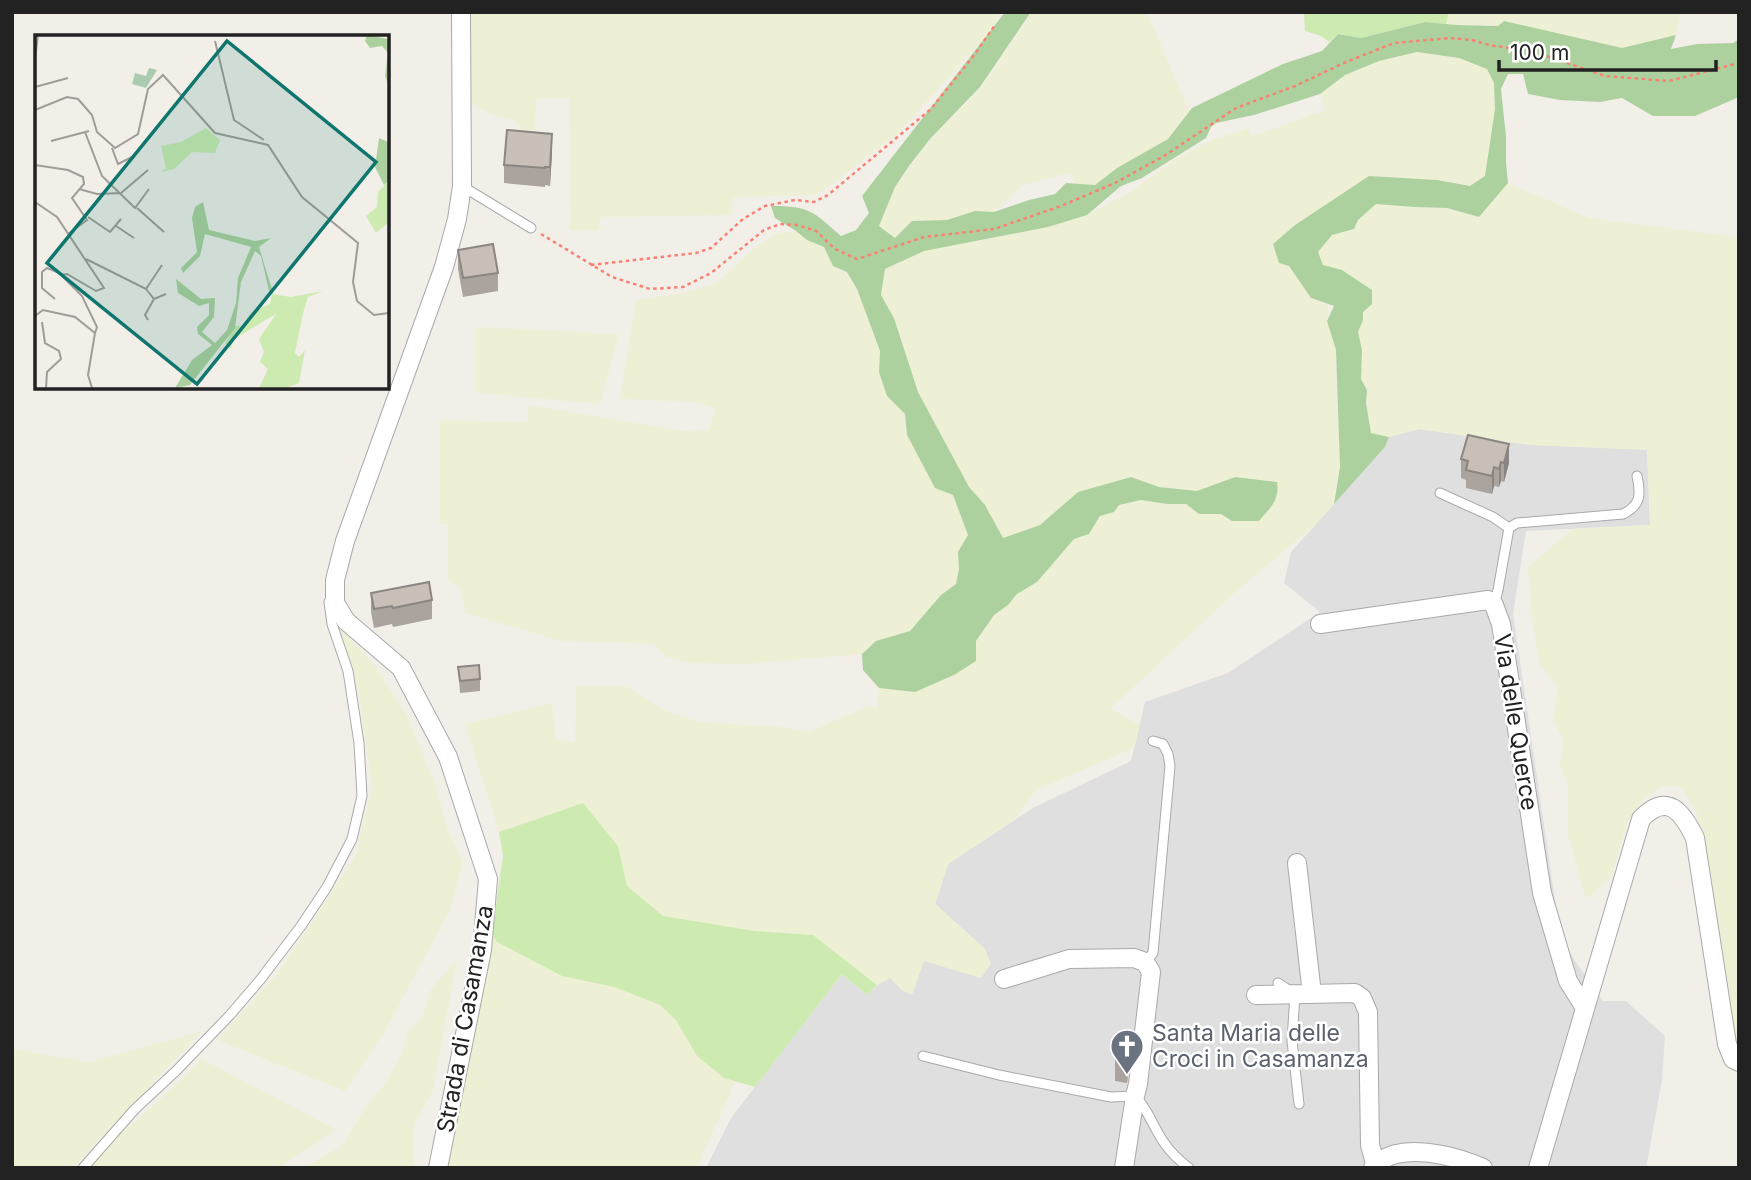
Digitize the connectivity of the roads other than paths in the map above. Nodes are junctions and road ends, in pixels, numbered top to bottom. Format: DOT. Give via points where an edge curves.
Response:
graph roads {
  1 [pos="461,12"];
  2 [pos="462,186"];
  3 [pos="531,228"];
  4 [pos="1637,476"];
  5 [pos="1440,493"];
  6 [pos="1510,528"];
  7 [pos="335,580"];
  8 [pos="1494,605"];
  9 [pos="1320,624"];
  10 [pos="1153,741"];
  11 [pos="1297,863"];
  12 [pos="1145,962"];
  13 [pos="1004,979"];
  14 [pos="1278,983"];
  15 [pos="1304,994"];
  16 [pos="1256,995"];
  17 [pos="1585,1009"];
  18 [pos="923,1056"];
  19 [pos="1739,1062"];
  20 [pos="1135,1096"];
  21 [pos="1298,1104"];
  22 [pos="1374,1165"];
  23 [pos="83,1168"];
  24 [pos="438,1168"];
  25 [pos="1124,1168"];
  26 [pos="1189,1168"];
  27 [pos="1483,1168"];
  28 [pos="1538,1168"];
  1 -- 2 [label="street, Strada di Casamanza"];
  2 -- 3 [label="lane"];
  2 -- 7 [label="street, Strada di Casamanza" via="444,267"];
  4 -- 6 [label="lane" via="1638,499 1634,509 1623,514 1517,523"];
  5 -- 6 [label="lane"];
  6 -- 8 [label="lane"];
  7 -- 23 [label="lane" via="328,603 348,671 359,743 362,796 352,839 327,887 260,980"];
  7 -- 24 [label="street, Strada di Casamanza" via="335,603 346,621 401,668 448,757 488,879 482,950"];
  8 -- 9 [label="street, Via delle Querce" via="1488,600"];
  8 -- 17 [label="street, Via delle Querce" via="1501,624 1542,892 1568,981"];
  10 -- 12 [label="lane" via="1163,744 1170,766 1153,953"];
  11 -- 15 [label="street"];
  12 -- 13 [label="street" via="1134,958 1069,959"];
  12 -- 20 [label="street" via="1151,972"];
  14 -- 15 [label="lane"];
  15 -- 16 [label="street"];
  15 -- 21 [label="lane" via="1292,1041"];
  15 -- 22 [label="street" via="1355,993 1368,1012"];
  17 -- 19 [label="street" via="1641,819 1663,804 1678,810 1695,838 1727,1044"];
  17 -- 28 [label="street"];
  18 -- 20 [label="lane" via="1111,1097"];
  20 -- 25 [label="street"];
  20 -- 26 [label="lane" via="1165,1144"];
  22 -- 27 [label="street" via="1410,1152 1461,1158"];
}
